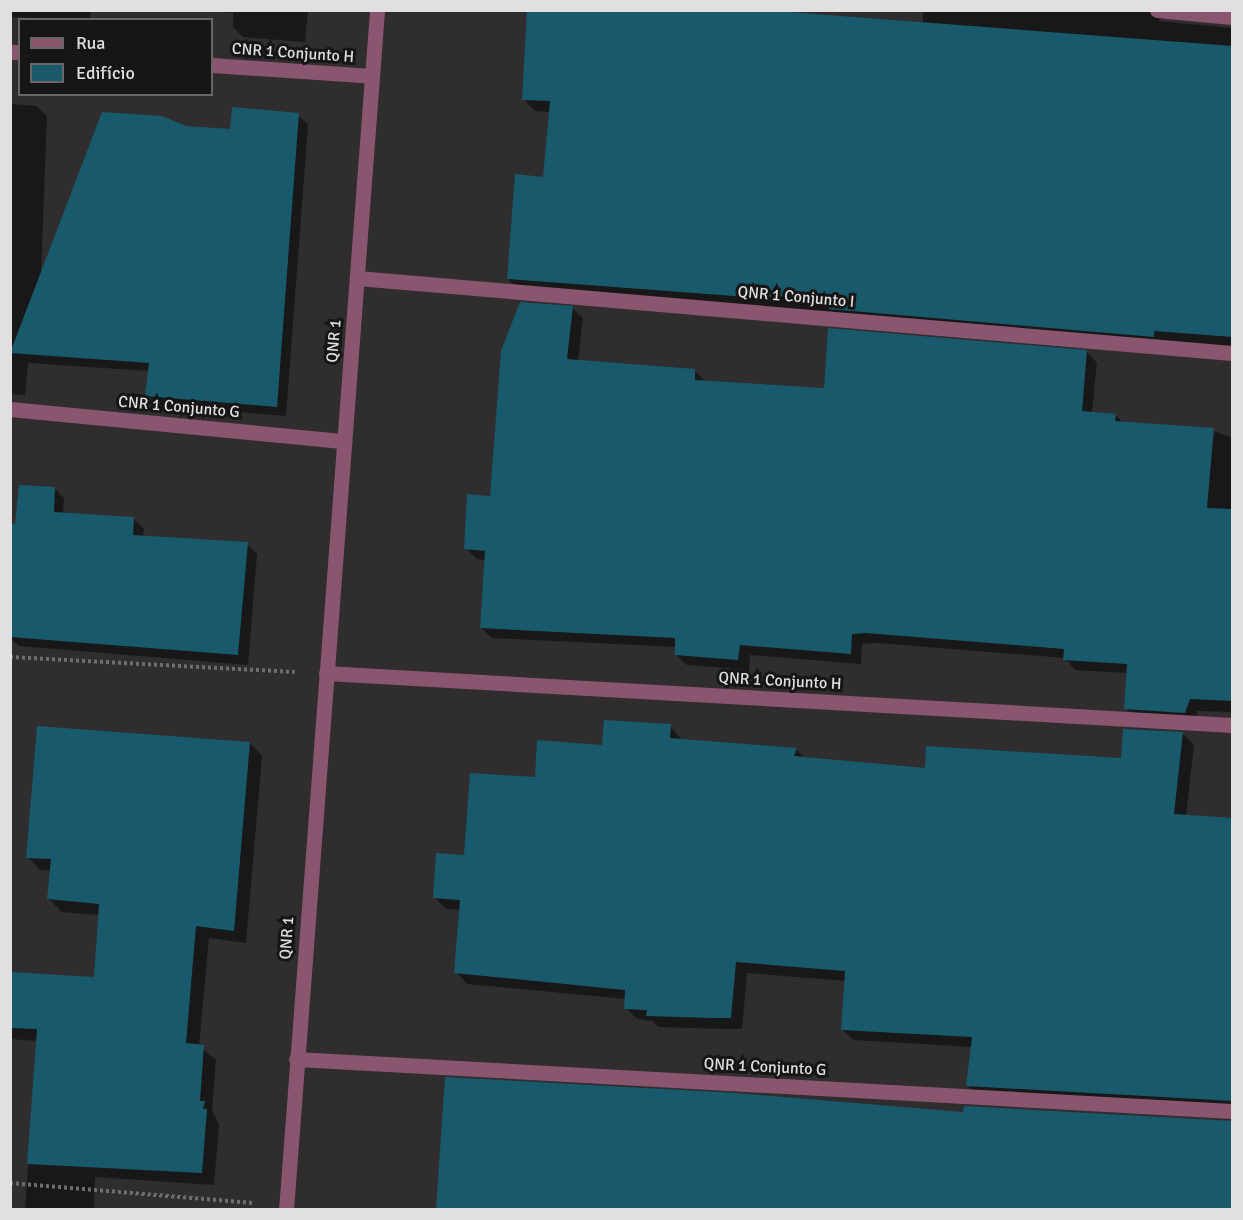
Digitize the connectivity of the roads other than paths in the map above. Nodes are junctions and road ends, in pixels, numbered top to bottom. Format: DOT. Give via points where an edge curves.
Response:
graph roads {
  1 [pos="377,10"];
  2 [pos="1156,10"];
  3 [pos="1233,17"];
  4 [pos="213,65"];
  5 [pos="372,76"];
  6 [pos="357,278"];
  7 [pos="1233,353"];
  8 [pos="10,410"];
  9 [pos="344,441"];
  10 [pos="326,674"];
  11 [pos="1233,724"];
  12 [pos="296,1059"];
  13 [pos="1233,1111"];
  14 [pos="286,1207"];
  1 -- 5 [label="street, QNR 1"];
  2 -- 3 [label="street"];
  4 -- 5 [label="street, CNR 1 Conjunto H"];
  5 -- 6 [label="street, QNR 1"];
  6 -- 7 [label="street, QNR 1 Conjunto I"];
  6 -- 9 [label="street, QNR 1"];
  8 -- 9 [label="street, CNR 1 Conjunto G"];
  9 -- 10 [label="street, QNR 1"];
  10 -- 11 [label="street, QNR 1 Conjunto H"];
  10 -- 12 [label="street, QNR 1"];
  12 -- 13 [label="street, QNR 1 Conjunto G"];
  12 -- 14 [label="street, QNR 1"];
}
